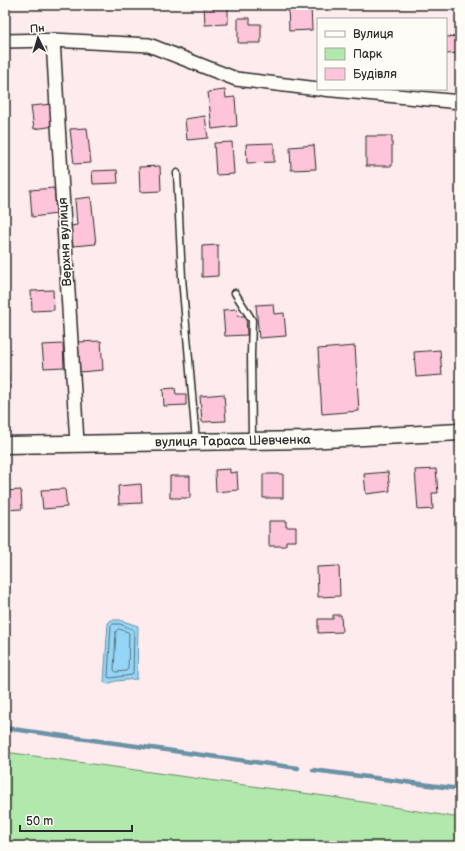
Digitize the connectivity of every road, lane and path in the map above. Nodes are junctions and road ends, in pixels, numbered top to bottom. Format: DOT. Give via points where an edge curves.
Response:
graph roads {
  1 [pos="53,40"];
  2 [pos="5,41"];
  3 [pos="317,89"];
  4 [pos="333,90"];
  5 [pos="460,102"];
  6 [pos="177,173"];
  7 [pos="235,293"];
  8 [pos="460,432"];
  9 [pos="252,441"];
  10 [pos="196,442"];
  11 [pos="77,443"];
  12 [pos="5,445"];
  1 -- 2 [label="street"];
  1 -- 3 [label="street" via="149,45 236,79"];
  1 -- 11 [label="street, Верхня вулиця"];
  4 -- 5 [label="street"];
  6 -- 10 [label="lane" via="182,278"];
  7 -- 9 [label="lane" via="252,320"];
  8 -- 9 [label="street, вулиця Тараса Шевченка"];
  9 -- 10 [label="street, вулиця Тараса Шевченка"];
  10 -- 11 [label="street, вулиця Тараса Шевченка"];
  11 -- 12 [label="street, вулиця Тараса Шевченка"];
}
